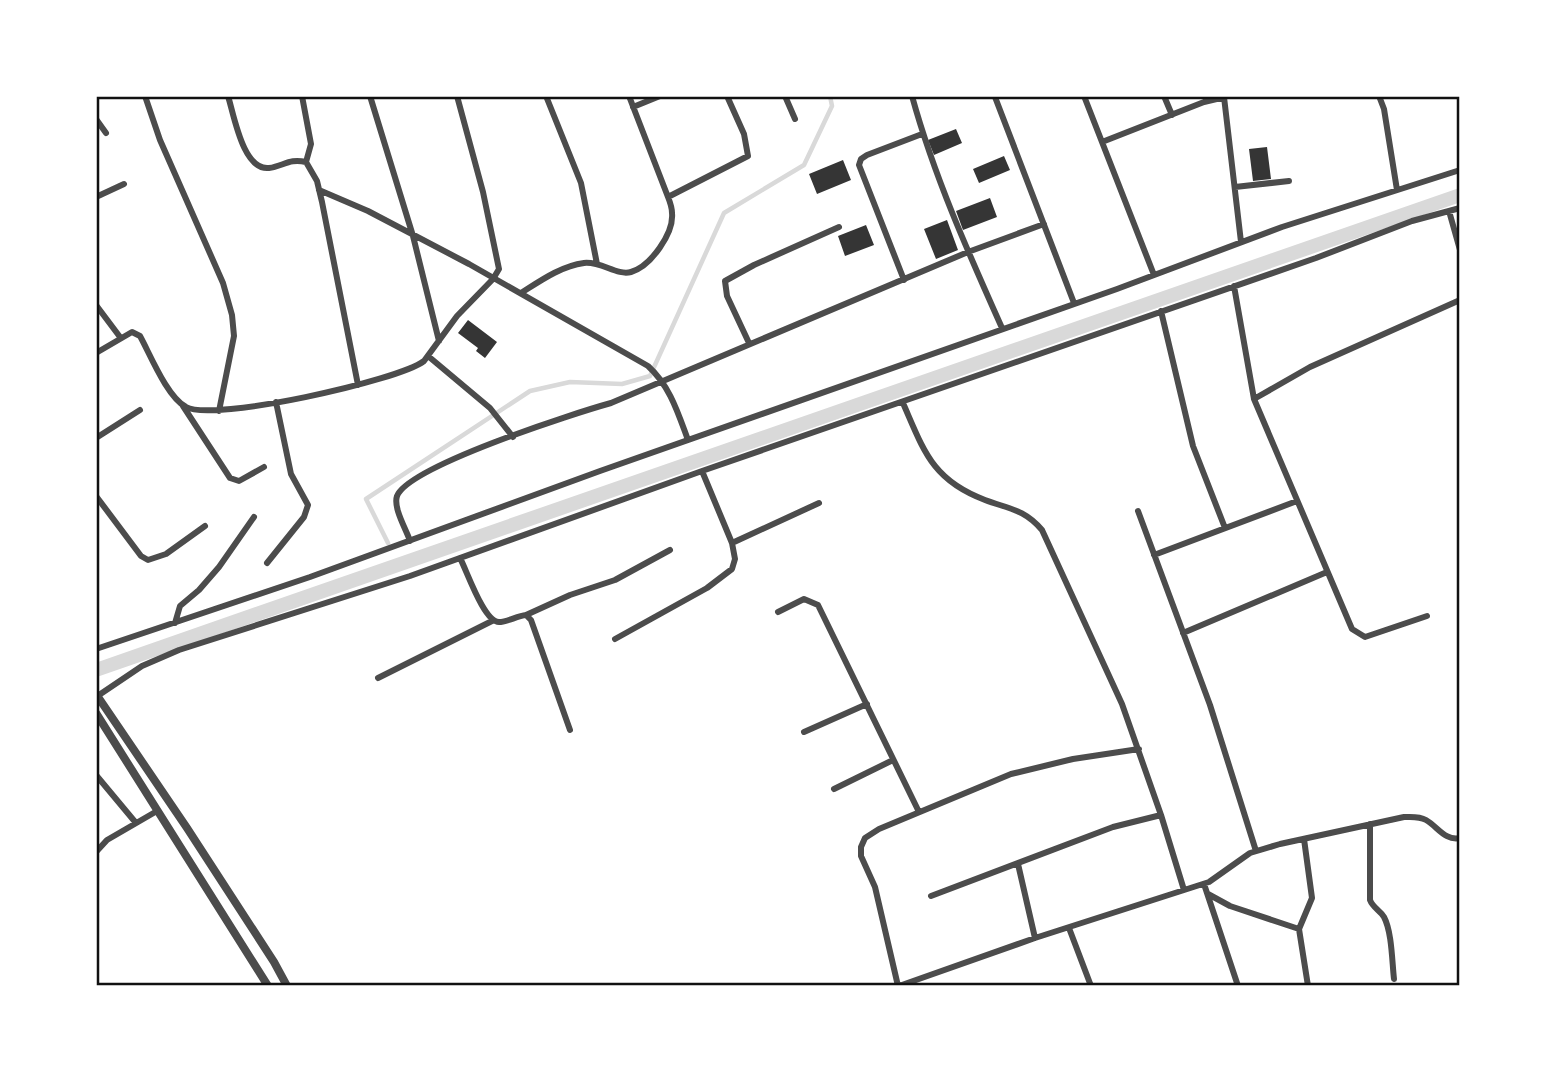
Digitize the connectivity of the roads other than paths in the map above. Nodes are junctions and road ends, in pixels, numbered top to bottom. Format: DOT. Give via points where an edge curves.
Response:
graph roads {
  1 [pos="145,96"];
  2 [pos="228,96"];
  3 [pos="302,96"];
  4 [pos="370,96"];
  5 [pos="457,96"];
  6 [pos="547,96"];
  7 [pos="629,96"];
  8 [pos="660,96"];
  9 [pos="727,96"];
  10 [pos="785,96"];
  11 [pos="912,96"];
  12 [pos="995,96"];
  13 [pos="1084,96"];
  14 [pos="1164,96"];
  15 [pos="1379,96"];
  16 [pos="1225,97"];
  17 [pos="634,107"];
  18 [pos="1172,115"];
  19 [pos="96,119"];
  20 [pos="795,119"];
  21 [pos="106,133"];
  22 [pos="922,134"];
  23 [pos="1102,142"];
  24 [pos="306,162"];
  25 [pos="1460,170"];
  26 [pos="1289,181"];
  27 [pos="124,184"];
  28 [pos="1235,187"];
  29 [pos="319,190"];
  30 [pos="1397,190"];
  31 [pos="96,197"];
  32 [pos="668,197"];
  33 [pos="1460,208"];
  34 [pos="1449,211"];
  35 [pos="1044,224"];
  36 [pos="839,227"];
  37 [pos="413,236"];
  38 [pos="1241,242"];
  39 [pos="1460,250"];
  40 [pos="968,252"];
  41 [pos="597,264"];
  42 [pos="1154,275"];
  43 [pos="493,279"];
  44 [pos="904,280"];
  45 [pos="1234,286"];
  46 [pos="521,292"];
  47 [pos="1460,300"];
  48 [pos="1074,303"];
  49 [pos="96,305"];
  50 [pos="1161,312"];
  51 [pos="1003,328"];
  52 [pos="120,337"];
  53 [pos="439,341"];
  54 [pos="749,344"];
  55 [pos="96,353"];
  56 [pos="428,356"];
  57 [pos="660,378"];
  58 [pos="358,385"];
  59 [pos="1254,399"];
  60 [pos="276,402"];
  61 [pos="903,403"];
  62 [pos="181,404"];
  63 [pos="140,410"];
  64 [pos="219,411"];
  65 [pos="513,436"];
  66 [pos="96,438"];
  67 [pos="688,440"];
  68 [pos="264,467"];
  69 [pos="702,471"];
  70 [pos="96,496"];
  71 [pos="1297,501"];
  72 [pos="819,503"];
  73 [pos="1138,511"];
  74 [pos="254,517"];
  75 [pos="205,526"];
  76 [pos="1225,528"];
  77 [pos="410,541"];
  78 [pos="732,543"];
  79 [pos="670,550"];
  80 [pos="1154,555"];
  81 [pos="460,558"];
  82 [pos="267,563"];
  83 [pos="1327,572"];
  84 [pos="778,612"];
  85 [pos="526,615"];
  86 [pos="1427,615"];
  87 [pos="492,621"];
  88 [pos="175,623"];
  89 [pos="1183,633"];
  90 [pos="615,639"];
  91 [pos="96,649"];
  92 [pos="378,678"];
  93 [pos="97,696"];
  94 [pos="867,704"];
  95 [pos="96,713"];
  96 [pos="570,730"];
  97 [pos="804,732"];
  98 [pos="1139,749"];
  99 [pos="893,760"];
  100 [pos="96,775"];
  101 [pos="834,789"];
  102 [pos="158,811"];
  103 [pos="919,812"];
  104 [pos="1161,815"];
  105 [pos="136,823"];
  106 [pos="1370,824"];
  107 [pos="1460,838"];
  108 [pos="1304,839"];
  109 [pos="96,852"];
  110 [pos="1256,852"];
  111 [pos="1018,864"];
  112 [pos="1204,884"];
  113 [pos="1184,890"];
  114 [pos="1208,894"];
  115 [pos="931,895"];
  116 [pos="1069,928"];
  117 [pos="1299,929"];
  118 [pos="1035,939"];
  119 [pos="1394,979"];
  120 [pos="268,986"];
  121 [pos="287,986"];
  122 [pos="899,986"];
  123 [pos="1091,986"];
  124 [pos="1238,986"];
  125 [pos="1308,986"];
  1 -- 64 [label="street" via="232,315 234,336"];
  2 -- 24 [label="street" via="252,162 268,168 295,159"];
  3 -- 24 [label="street" via="311,144"];
  4 -- 37 [label="street"];
  5 -- 43 [label="street" via="498,255 499,269"];
  6 -- 41 [label="street" via="580,183"];
  7 -- 17 [label="street"];
  8 -- 17 [label="street"];
  9 -- 32 [label="street" via="748,156"];
  10 -- 20 [label="street"];
  11 -- 22 [label="street"];
  12 -- 35 [label="street"];
  13 -- 23 [label="street"];
  14 -- 18 [label="street"];
  15 -- 30 [label="street"];
  16 -- 18 [label="street"];
  16 -- 28 [label="street"];
  17 -- 32 [label="street"];
  18 -- 23 [label="street"];
  19 -- 21 [label="street"];
  22 -- 40 [label="street"];
  22 -- 44 [label="street" via="867,155 859,164"];
  23 -- 42 [label="street"];
  24 -- 29 [label="street"];
  25 -- 30 [label="street"];
  26 -- 28 [label="street"];
  27 -- 31 [label="street"];
  28 -- 38 [label="street"];
  29 -- 37 [label="street"];
  29 -- 58 [label="street"];
  30 -- 38 [label="street"];
  32 -- 41 [label="street" via="671,227 650,259 631,272"];
  33 -- 34 [label="street"];
  34 -- 39 [label="street"];
  34 -- 45 [label="street"];
  35 -- 40 [label="street"];
  35 -- 48 [label="street"];
  36 -- 54 [label="street" via="725,281"];
  37 -- 43 [label="street"];
  37 -- 53 [label="street"];
  38 -- 42 [label="street"];
  40 -- 44 [label="street"];
  40 -- 51 [label="street"];
  41 -- 46 [label="street" via="572,266"];
  42 -- 48 [label="street"];
  43 -- 46 [label="street"];
  43 -- 53 [label="street"];
  44 -- 54 [label="street"];
  45 -- 50 [label="street"];
  45 -- 59 [label="street"];
  46 -- 57 [label="street" via="648,366"];
  47 -- 59 [label="street" via="1310,367"];
  48 -- 51 [label="street"];
  49 -- 52 [label="street"];
  50 -- 61 [label="street"];
  50 -- 76 [label="street" via="1193,446"];
  51 -- 67 [label="street"];
  52 -- 55 [label="street"];
  52 -- 62 [label="street" via="132,332 139,336"];
  53 -- 56 [label="street"];
  54 -- 57 [label="street"];
  56 -- 58 [label="street" via="418,366"];
  56 -- 65 [label="street" via="490,408"];
  57 -- 65 [label="street" via="611,403"];
  57 -- 67 [label="street"];
  58 -- 60 [label="street"];
  59 -- 71 [label="street"];
  60 -- 64 [label="street"];
  60 -- 82 [label="street" via="291,474 308,505 304,517"];
  61 -- 69 [label="street"];
  61 -- 98 [label="street" via="940,474 966,492 1031,518 1042,530"];
  62 -- 64 [label="street" via="198,412"];
  62 -- 68 [label="street" via="230,478 240,481"];
  63 -- 66 [label="street"];
  65 -- 77 [label="street" via="426,471 399,492 396,500"];
  67 -- 77 [label="street"];
  69 -- 78 [label="street"];
  69 -- 81 [label="street"];
  70 -- 75 [label="street" via="148,560 166,554"];
  71 -- 76 [label="street"];
  71 -- 83 [label="street"];
  72 -- 78 [label="street"];
  73 -- 80 [label="street"];
  74 -- 88 [label="street" via="200,590 180,606"];
  76 -- 80 [label="street"];
  77 -- 88 [label="street"];
  78 -- 90 [label="street" via="735,559 723,578"];
  79 -- 85 [label="street" via="615,580"];
  80 -- 89 [label="street"];
  81 -- 87 [label="street"];
  81 -- 93 [label="street" via="179,650 142,666"];
  83 -- 86 [label="street" via="1357,635 1365,637"];
  83 -- 89 [label="street"];
  84 -- 94 [label="street" via="804,599 818,605"];
  85 -- 87 [label="street" via="501,623"];
  85 -- 96 [label="street" via="535,627"];
  87 -- 92 [label="street"];
  88 -- 91 [label="street"];
  89 -- 110 [label="street"];
  93 -- 121 [label="street"];
  94 -- 97 [label="street"];
  94 -- 99 [label="street"];
  95 -- 102 [label="street"];
  98 -- 103 [label="street" via="1011,774"];
  98 -- 104 [label="street"];
  99 -- 101 [label="street"];
  99 -- 103 [label="street"];
  100 -- 105 [label="street"];
  102 -- 105 [label="street"];
  102 -- 120 [label="street"];
  103 -- 122 [label="street" via="879,829 865,838 861,847"];
  104 -- 111 [label="street" via="1113,827"];
  104 -- 113 [label="street"];
  105 -- 109 [label="street"];
  106 -- 107 [label="street" via="1417,817 1445,836"];
  106 -- 108 [label="street"];
  106 -- 119 [label="street" via="1370,900 1387,925"];
  108 -- 110 [label="street"];
  108 -- 117 [label="street" via="1312,898"];
  110 -- 112 [label="street"];
  111 -- 115 [label="street"];
  111 -- 118 [label="street"];
  112 -- 113 [label="street"];
  112 -- 114 [label="street"];
  113 -- 116 [label="street"];
  114 -- 117 [label="street"];
  114 -- 124 [label="street"];
  116 -- 118 [label="street"];
  116 -- 123 [label="street"];
  117 -- 125 [label="street"];
  118 -- 122 [label="street"];
}
